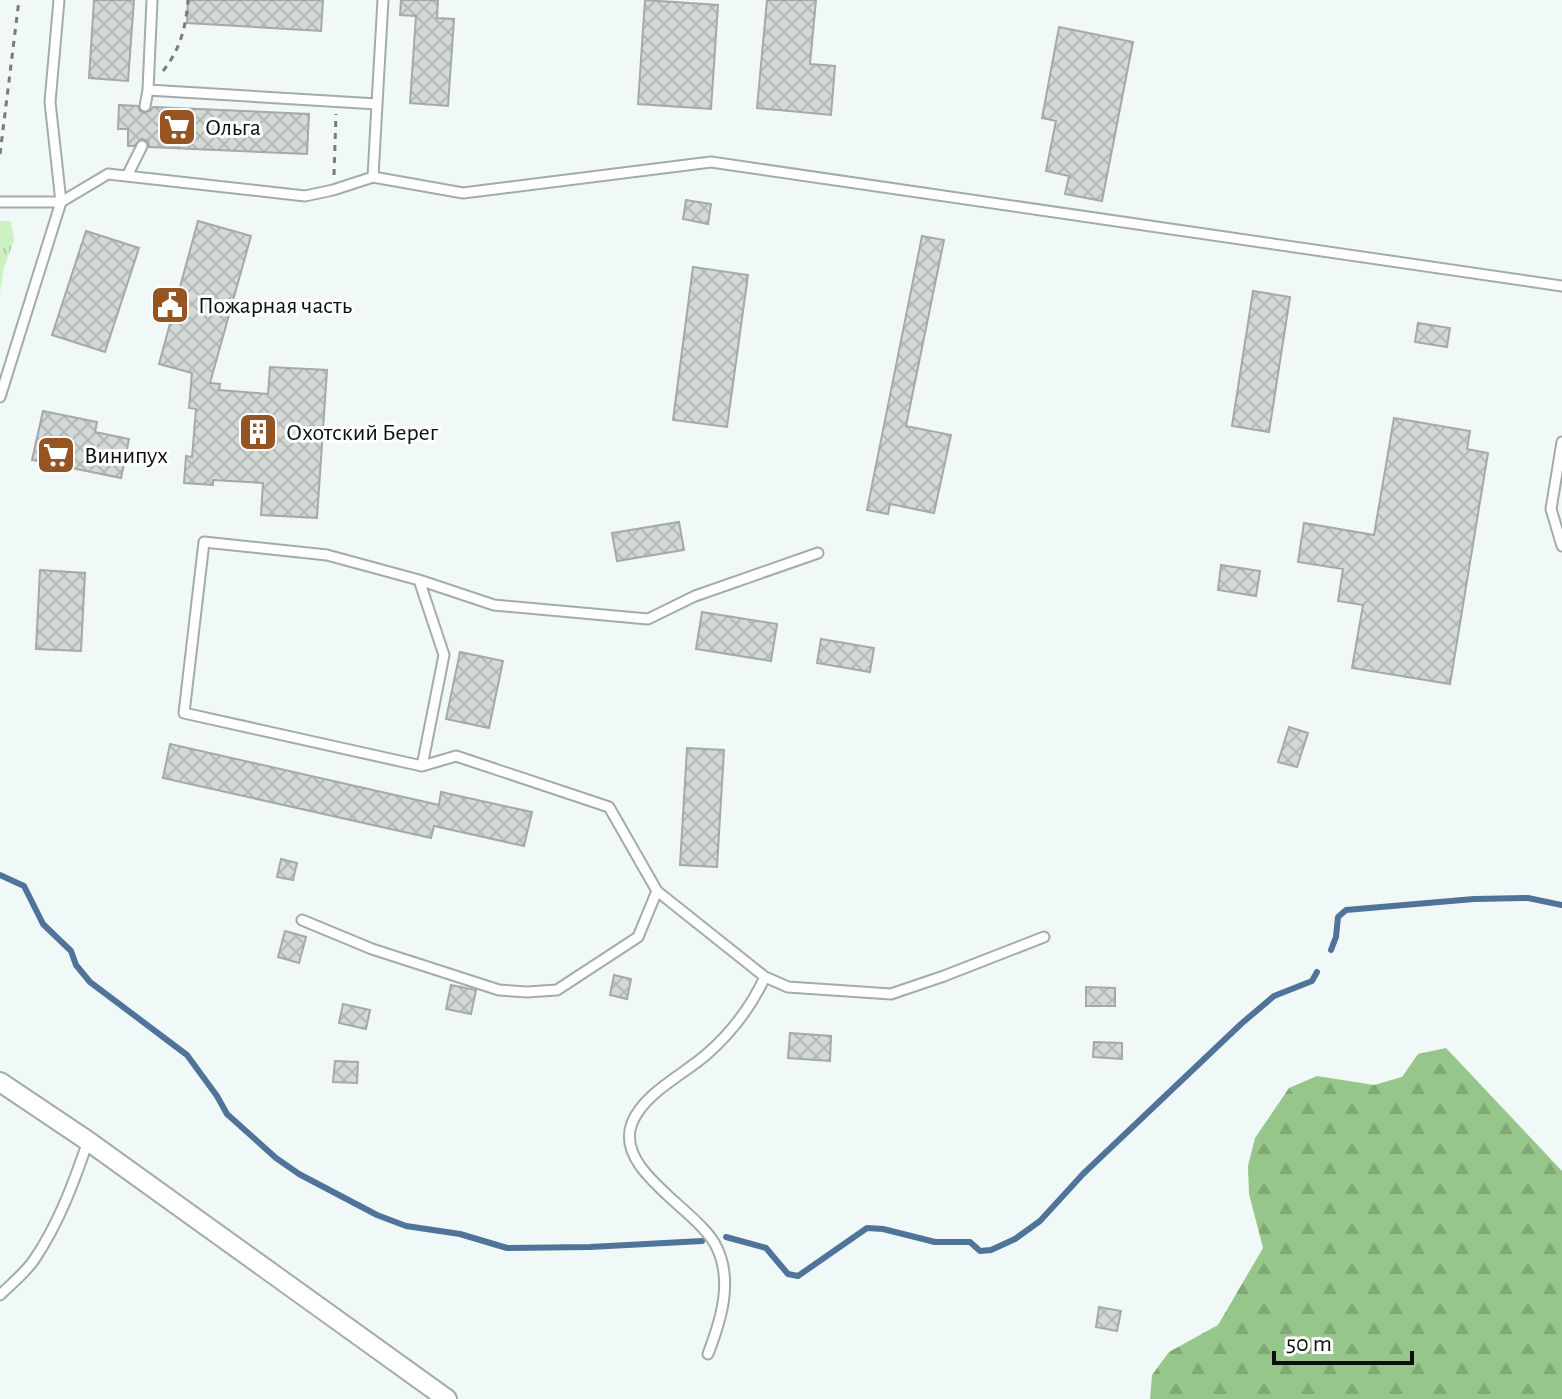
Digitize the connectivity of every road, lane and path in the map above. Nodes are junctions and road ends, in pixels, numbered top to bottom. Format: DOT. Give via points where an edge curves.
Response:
graph roads {
  1 [pos="19,0"];
  2 [pos="59,0"];
  3 [pos="152,0"];
  4 [pos="188,0"];
  5 [pos="383,0"];
  6 [pos="179,47"];
  7 [pos="148,90"];
  8 [pos="336,101"];
  9 [pos="377,104"];
  10 [pos="145,106"];
  11 [pos="142,146"];
  12 [pos="0,154"];
  13 [pos="127,176"];
  14 [pos="373,177"];
  15 [pos="333,190"];
  16 [pos="0,202"];
  17 [pos="61,202"];
  18 [pos="1562,286"];
  19 [pos="0,397"];
  20 [pos="1562,442"];
  21 [pos="1562,546"];
  22 [pos="818,553"];
  23 [pos="419,580"];
  24 [pos="422,766"];
  25 [pos="657,891"];
  26 [pos="302,920"];
  27 [pos="1044,937"];
  28 [pos="765,977"];
  29 [pos="0,1082"];
  30 [pos="88,1141"];
  31 [pos="0,1295"];
  32 [pos="708,1354"];
  33 [pos="447,1399"];
  1 -- 12 [label="path"];
  2 -- 17 [label="lane" via="50,102"];
  3 -- 7 [label="lane"];
  4 -- 6 [label="path"];
  5 -- 9 [label="lane"];
  7 -- 8 [label="lane"];
  7 -- 10 [label="lane"];
  8 -- 9 [label="lane"];
  8 -- 15 [label="path"];
  9 -- 14 [label="lane"];
  11 -- 13 [label="lane"];
  13 -- 15 [label="lane" via="305,196"];
  13 -- 17 [label="lane" via="108,174"];
  14 -- 15 [label="lane"];
  14 -- 18 [label="lane" via="463,193 711,162"];
  16 -- 17 [label="lane"];
  17 -- 19 [label="lane"];
  20 -- 21 [label="lane" via="1551,509"];
  22 -- 23 [label="lane" via="695,596 648,619 494,605"];
  23 -- 24 [label="lane" via="444,655"];
  23 -- 24 [label="lane" via="327,555 204,542 184,713"];
  24 -- 25 [label="lane" via="456,756 609,807"];
  25 -- 26 [label="lane" via="638,937 557,990 499,990"];
  25 -- 28 [label="lane"];
  27 -- 28 [label="lane" via="891,994 788,987"];
  28 -- 32 [label="lane" via="741,1019 644,1104 630,1128 637,1161 704,1230 720,1254 724,1304"];
  29 -- 30 [label="street"];
  30 -- 31 [label="lane" via="55,1224 33,1262"];
  30 -- 33 [label="street"];
}
